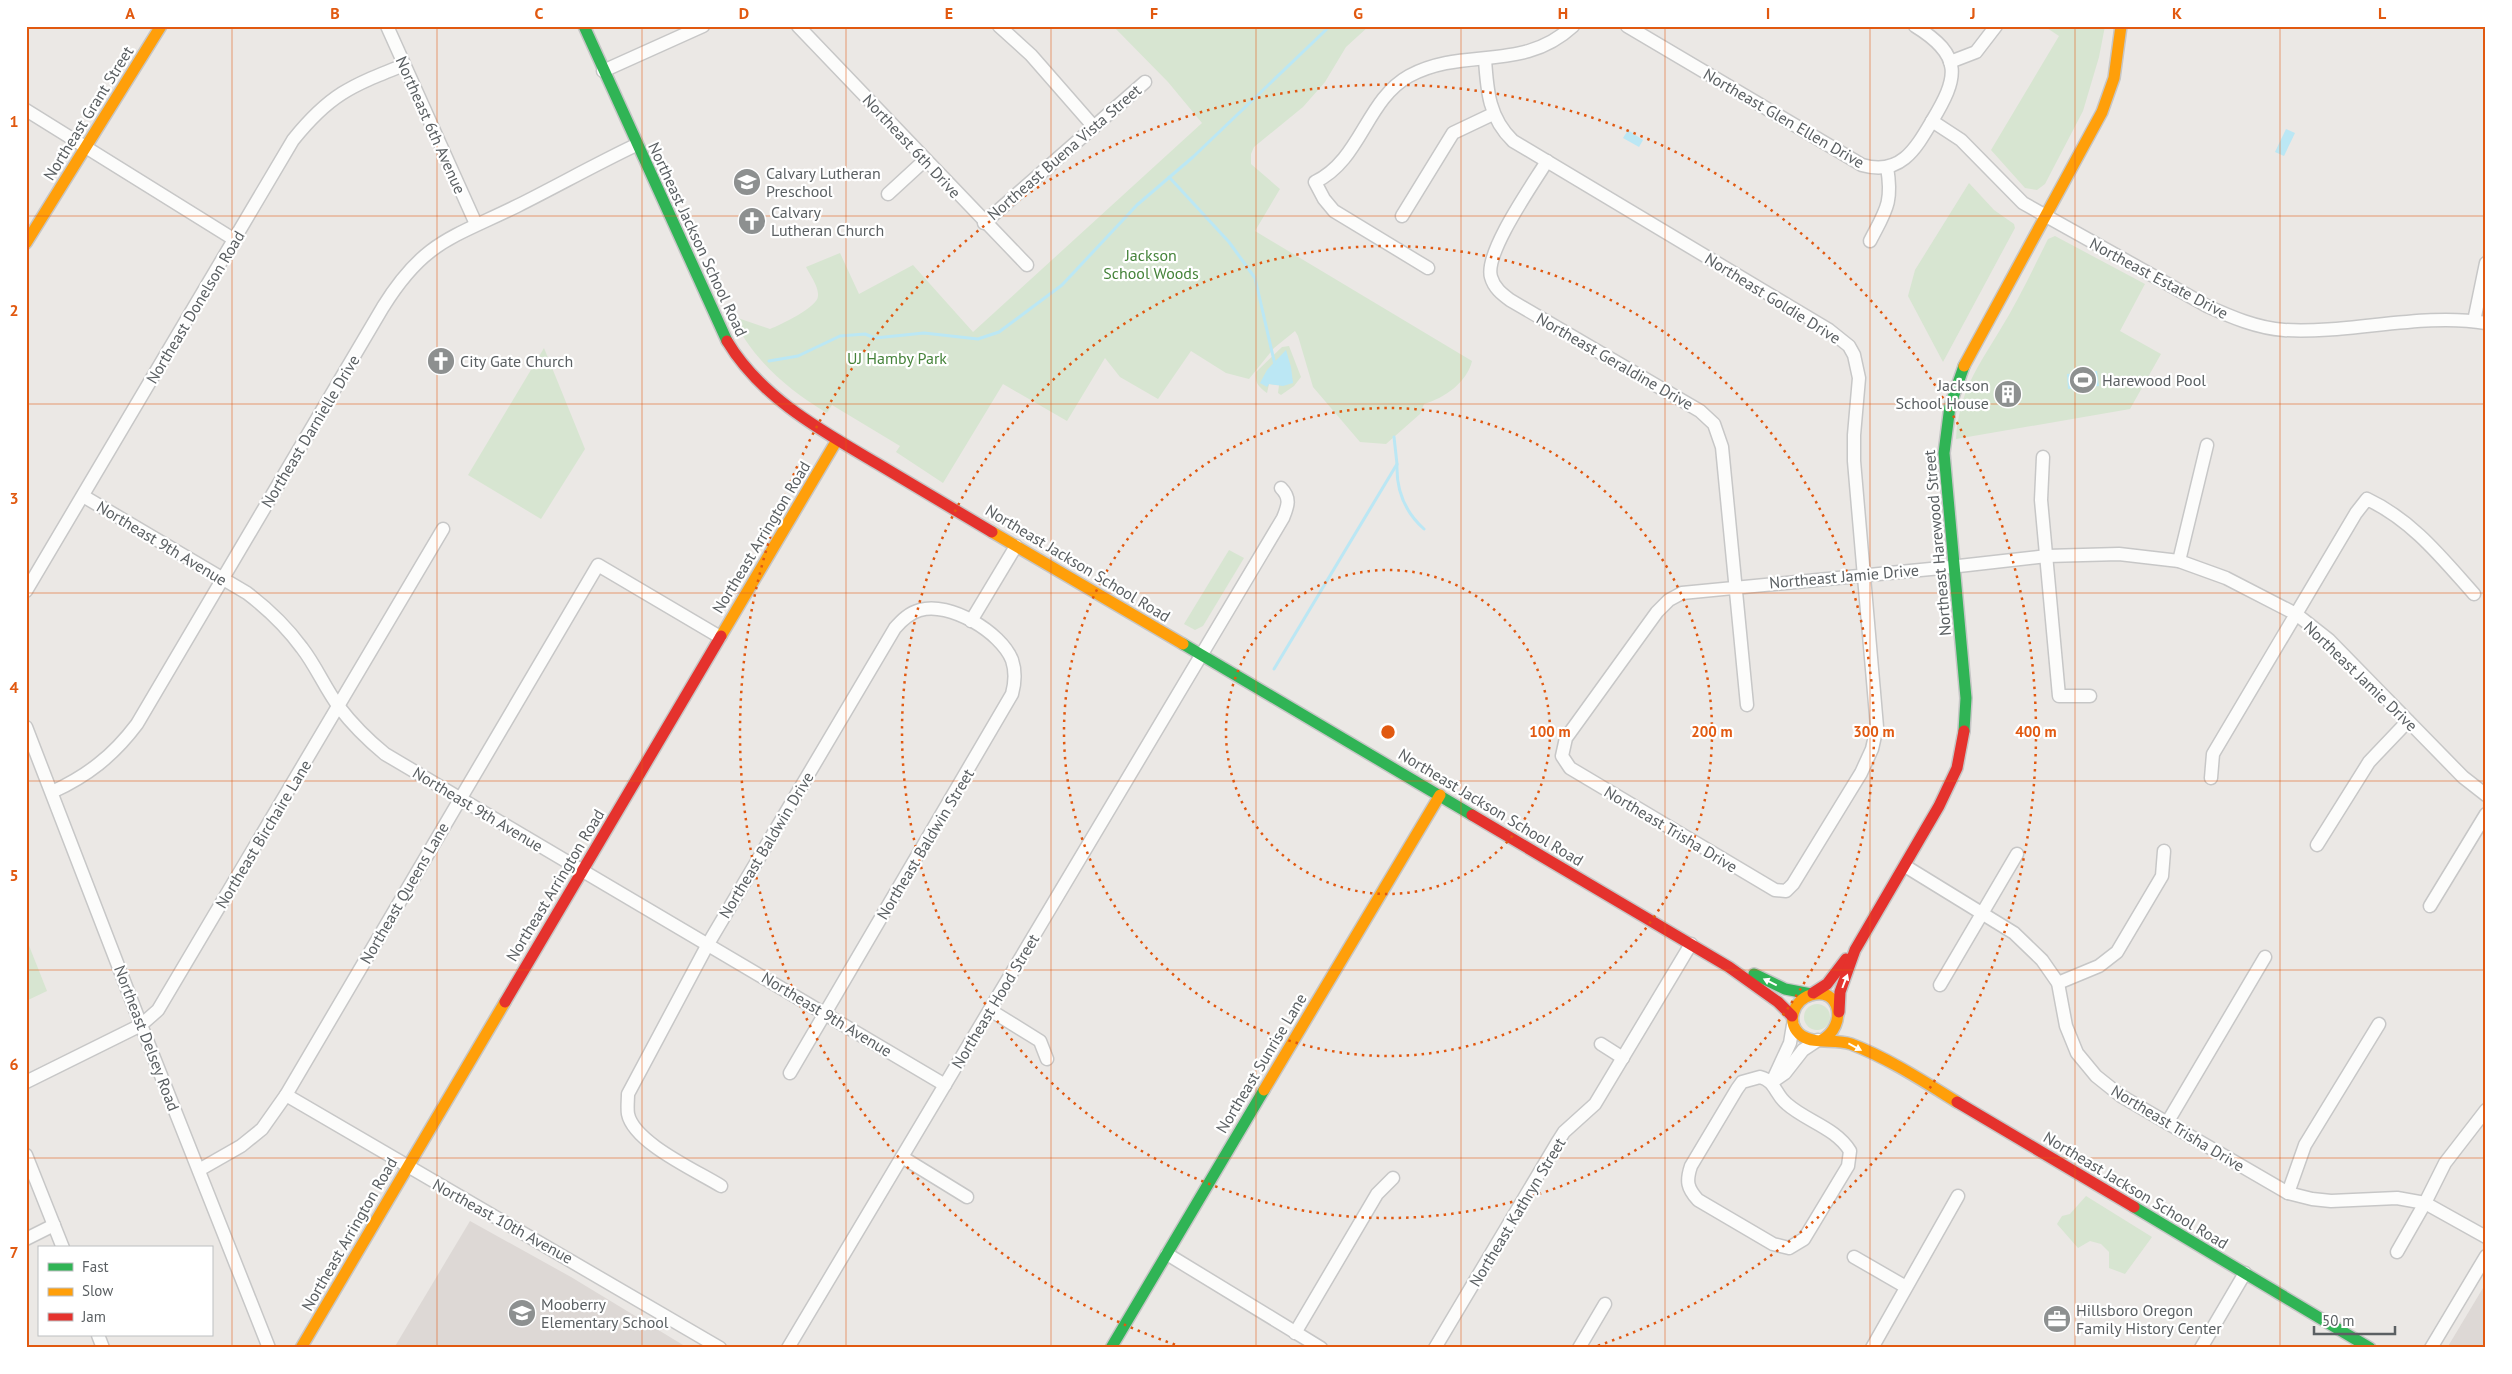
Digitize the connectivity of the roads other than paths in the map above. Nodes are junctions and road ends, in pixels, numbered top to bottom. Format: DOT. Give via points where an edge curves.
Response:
graph roads {
  1 [pos="160,26"];
  2 [pos="387,26"];
  3 [pos="584,26"];
  4 [pos="703,26"];
  5 [pos="798,26"];
  6 [pos="999,26"];
  7 [pos="1573,26"];
  8 [pos="1627,26"];
  9 [pos="1915,26"];
  10 [pos="1996,26"];
  11 [pos="2121,26"];
  12 [pos="1484,59"];
  13 [pos="1950,62"];
  14 [pos="404,65"];
  15 [pos="603,71"];
  16 [pos="1145,82"];
  17 [pos="26,110"];
  18 [pos="1493,114"];
  19 [pos="1932,121"];
  20 [pos="1094,127"];
  21 [pos="636,145"];
  22 [pos="86,146"];
  23 [pos="925,160"];
  24 [pos="1547,161"];
  25 [pos="1887,167"];
  26 [pos="888,194"];
  27 [pos="1402,216"];
  28 [pos="2045,216"];
  29 [pos="984,223"];
  30 [pos="476,224"];
  31 [pos="235,240"];
  32 [pos="1870,241"];
  33 [pos="26,243"];
  34 [pos="2486,263"];
  35 [pos="1026,265"];
  36 [pos="1428,268"];
  37 [pos="2480,322"];
  38 [pos="837,440"];
  39 [pos="2207,445"];
  40 [pos="2043,457"];
  41 [pos="1281,488"];
  42 [pos="83,496"];
  43 [pos="443,529"];
  44 [pos="1016,546"];
  45 [pos="2046,556"];
  46 [pos="2179,561"];
  47 [pos="1954,566"];
  48 [pos="1865,575"];
  49 [pos="222,579"];
  50 [pos="1737,586"];
  51 [pos="26,591"];
  52 [pos="2474,594"];
  53 [pos="2296,614"];
  54 [pos="971,621"];
  55 [pos="720,637"];
  56 [pos="1202,655"];
  57 [pos="2090,696"];
  58 [pos="1747,705"];
  59 [pos="338,706"];
  60 [pos="2408,722"];
  61 [pos="26,727"];
  62 [pos="1562,756"];
  63 [pos="2212,778"];
  64 [pos="52,792"];
  65 [pos="1440,795"];
  66 [pos="2486,796"];
  67 [pos="460,798"];
  68 [pos="2486,814"];
  69 [pos="2317,845"];
  70 [pos="2164,851"];
  71 [pos="2017,854"];
  72 [pos="1905,866"];
  73 [pos="582,871"];
  74 [pos="1786,891"];
  75 [pos="2430,906"];
  76 [pos="1984,913"];
  77 [pos="708,944"];
  78 [pos="1691,944"];
  79 [pos="1855,950"];
  80 [pos="2265,957"];
  81 [pos="1729,967"];
  82 [pos="2058,983"];
  83 [pos="1940,984"];
  84 [pos="1812,994"];
  85 [pos="990,1010"];
  86 [pos="824,1012"];
  87 [pos="1839,1014"];
  88 [pos="1793,1020"];
  89 [pos="2379,1024"];
  90 [pos="141,1025"];
  91 [pos="1820,1040"];
  92 [pos="1601,1044"];
  93 [pos="1623,1058"];
  94 [pos="1048,1059"];
  95 [pos="1887,1060"];
  96 [pos="790,1073"];
  97 [pos="26,1082"];
  98 [pos="1772,1082"];
  99 [pos="945,1085"];
  100 [pos="286,1095"];
  101 [pos="2486,1110"];
  102 [pos="2167,1123"];
  103 [pos="26,1155"];
  104 [pos="902,1158"];
  105 [pos="407,1167"];
  106 [pos="199,1170"];
  107 [pos="1393,1178"];
  108 [pos="721,1186"];
  109 [pos="2288,1193"];
  110 [pos="1958,1196"];
  111 [pos="967,1197"];
  112 [pos="2425,1203"];
  113 [pos="54,1225"];
  114 [pos="2486,1237"];
  115 [pos="26,1239"];
  116 [pos="62,1246"];
  117 [pos="2397,1252"];
  118 [pos="1167,1254"];
  119 [pos="2486,1256"];
  120 [pos="1854,1257"];
  121 [pos="2245,1273"];
  122 [pos="1906,1287"];
  123 [pos="1605,1304"];
  124 [pos="1295,1333"];
  125 [pos="98,1336"];
  126 [pos="103,1348"];
  127 [pos="269,1348"];
  128 [pos="301,1348"];
  129 [pos="720,1348"];
  130 [pos="788,1348"];
  131 [pos="1111,1348"];
  132 [pos="1321,1348"];
  133 [pos="1435,1348"];
  134 [pos="1579,1348"];
  135 [pos="1872,1348"];
  136 [pos="2201,1348"];
  137 [pos="2370,1348"];
  138 [pos="2431,1348"];
  1 -- 22 [label="street, Northeast Grant Street"];
  2 -- 14 [label="street, Northeast 6th Avenue"];
  3 -- 15 [label="street, Northeast Jackson School Road"];
  4 -- 15 [label="street"];
  5 -- 23 [label="street, Northeast 6th Drive"];
  6 -- 20 [label="street" via="1031,55"];
  7 -- 12 [label="street" via="1556,39 1529,52 1507,58"];
  8 -- 25 [label="street, Northeast Glen Ellen Drive" via="1854,161 1870,167"];
  9 -- 13 [label="street" via="1936,40"];
  10 -- 13 [label="street" via="1976,52"];
  11 -- 28 [label="street, Northeast Harewood Street" via="2114,78 2102,112"];
  12 -- 18 [label="street, Northeast Goldie Drive" via="1486,88"];
  12 -- 36 [label="street" via="1438,64 1397,84 1381,102 1346,156 1334,170 1315,182 1334,211"];
  13 -- 19 [label="street, Northeast Glen Ellen Drive" via="1950,88"];
  14 -- 30 [label="street, Northeast 6th Avenue"];
  14 -- 31 [label="street, Northeast Donelson Road" via="352,86 308,122 293,140"];
  15 -- 21 [label="street, Northeast Jackson School Road"];
  16 -- 20 [label="street, Northeast Buena Vista Street"];
  17 -- 22 [label="street"];
  18 -- 24 [label="street, Northeast Goldie Drive" via="1514,141"];
  18 -- 27 [label="street" via="1453,133"];
  19 -- 25 [label="street, Northeast Glen Ellen Drive" via="1914,151"];
  19 -- 28 [label="street, Northeast Estate Drive" via="1961,140 2012,194"];
  20 -- 29 [label="street, Northeast Buena Vista Street"];
  21 -- 30 [label="street, Northeast Darnielle Drive"];
  21 -- 38 [label="street, Northeast Jackson School Road" via="731,350 776,399"];
  22 -- 31 [label="street"];
  22 -- 33 [label="street, Northeast Grant Street"];
  23 -- 26 [label="street"];
  23 -- 29 [label="street, Northeast 6th Drive"];
  24 -- 48 [label="street, Northeast Goldie Drive" via="1830,330 1848,346 1857,364 1859,378 1854,461"];
  24 -- 50 [label="street, Northeast Geraldine Drive" via="1497,244 1491,260 1491,276 1497,290 1700,411 1714,424 1722,446"];
  25 -- 32 [label="street" via="1889,205"];
  28 -- 37 [label="street, Northeast Estate Drive" via="2207,306 2258,325 2310,331 2452,320"];
  28 -- 47 [label="street, Northeast Harewood Street" via="1965,363 1949,405 1944,453"];
  29 -- 35 [label="street, Northeast 6th Drive"];
  30 -- 49 [label="street, Northeast Darnielle Drive" via="437,245 396,285"];
  31 -- 42 [label="street, Northeast Donelson Road"];
  34 -- 37 [label="street"];
  38 -- 44 [label="street, Northeast Jackson School Road"];
  38 -- 55 [label="street, Northeast Arrington Road"];
  39 -- 46 [label="street"];
  40 -- 45 [label="street" via="2041,500"];
  41 -- 56 [label="street, Northeast Hood Street" via="1287,494 1288,504 1283,518"];
  42 -- 49 [label="street, Northeast 9th Avenue"];
  42 -- 51 [label="street, Northeast Donelson Road"];
  43 -- 59 [label="street, Northeast Birchaire Lane"];
  44 -- 54 [label="street"];
  44 -- 56 [label="street, Northeast Jackson School Road"];
  45 -- 46 [label="street, Northeast Jamie Drive" via="2119,554"];
  45 -- 47 [label="street, Northeast Jamie Drive"];
  45 -- 57 [label="street" via="2059,696"];
  46 -- 53 [label="street, Northeast Jamie Drive" via="2226,578"];
  47 -- 48 [label="street, Northeast Jamie Drive"];
  47 -- 72 [label="street, Northeast Harewood Street" via="1966,698 1963,745 1946,793"];
  48 -- 50 [label="street, Northeast Jamie Drive"];
  48 -- 74 [label="street, Northeast Goldie Drive" via="1876,702 1875,737 1861,773 1798,879"];
  49 -- 59 [label="street, Northeast 9th Avenue" via="247,593 283,623"];
  49 -- 64 [label="street, Northeast Darnielle Drive" via="126,739 88,774"];
  50 -- 58 [label="street, Northeast Geraldine Drive"];
  50 -- 62 [label="street, Northeast Jamie Drive" via="1682,593 1669,600 1566,738"];
  52 -- 53 [label="street" via="2409,524 2367,499"];
  53 -- 60 [label="street, Northeast Jamie Drive" via="2329,640"];
  53 -- 63 [label="street" via="2213,754"];
  54 -- 77 [label="street, Northeast Baldwin Drive" via="949,611 929,608 910,614 895,628"];
  54 -- 86 [label="street, Northeast Baldwin Street" via="986,630 1006,650 1015,672 1008,705"];
  55 -- 67 [label="street, Northeast Queens Lane" via="598,565"];
  55 -- 73 [label="street, Northeast Arrington Road"];
  56 -- 65 [label="street, Northeast Jackson School Road"];
  56 -- 85 [label="street, Northeast Hood Street"];
  59 -- 67 [label="street, Northeast 9th Avenue" via="385,754"];
  59 -- 90 [label="street, Northeast Birchaire Lane" via="158,1010"];
  60 -- 66 [label="street, Northeast Jamie Drive" via="2463,778"];
  60 -- 69 [label="street" via="2365,766"];
  61 -- 64 [label="street, Northeast Delsey Road"];
  62 -- 74 [label="street, Northeast Trisha Drive" via="1570,768 1770,888"];
  64 -- 90 [label="street, Northeast Delsey Road"];
  65 -- 78 [label="street, Northeast Jackson School Road"];
  65 -- 118 [label="street, Northeast Sunrise Lane"];
  67 -- 73 [label="street, Northeast 9th Avenue"];
  67 -- 100 [label="street, Northeast Queens Lane"];
  68 -- 75 [label="street"];
  70 -- 82 [label="street" via="2162,876 2117,952 2099,966"];
  71 -- 76 [label="street"];
  72 -- 76 [label="street, Northeast Trisha Drive"];
  72 -- 79 [label="street, Northeast Harewood Street"];
  73 -- 77 [label="street, Northeast 9th Avenue"];
  73 -- 105 [label="street, Northeast Arrington Road"];
  76 -- 82 [label="street, Northeast Trisha Drive" via="2014,933 2042,960"];
  76 -- 83 [label="street"];
  77 -- 86 [label="street, Northeast 9th Avenue"];
  77 -- 108 [label="street, Northeast Baldwin Drive" via="635,1078 628,1094 628,1115 636,1130 649,1143"];
  78 -- 81 [label="street, Northeast Jackson School Road"];
  78 -- 93 [label="street, Northeast Kathryn Street"];
  79 -- 84 [label="street, Northeast Harewood Street" via="1828,984"];
  87 -- 79 [label="street, Northeast Harewood Street, one-way" via="1840,992"];
  80 -- 102 [label="street"];
  84 -- 81 [label="street, Northeast Jackson School Road, one-way" via="1785,989 1749,972"];
  81 -- 88 [label="street, Northeast Jackson School Road" via="1744,981 1778,1001"];
  82 -- 102 [label="street, Northeast Trisha Drive" via="2066,1026 2077,1053 2096,1076 2121,1096"];
  84 -- 87 [label="street" via="1832,1000"];
  84 -- 88 [label="street" via="1798,1002"];
  85 -- 94 [label="street" via="1040,1041"];
  85 -- 99 [label="street, Northeast Hood Street"];
  86 -- 96 [label="street, Northeast Baldwin Street"];
  86 -- 99 [label="street, Northeast 9th Avenue"];
  87 -- 91 [label="street" via="1835,1031"];
  87 -- 95 [label="street, Northeast Jackson School Road" via="1852,1030 1879,1048"];
  88 -- 91 [label="street" via="1803,1037"];
  88 -- 98 [label="street" via="1790,1043"];
  89 -- 109 [label="street" via="2305,1145"];
  90 -- 97 [label="street, Northeast Birchaire Lane"];
  90 -- 106 [label="street, Northeast Delsey Road"];
  91 -- 95 [label="street, Northeast Jackson School Road, one-way" via="1849,1043 1873,1058"];
  91 -- 98 [label="street" via="1803,1050 1785,1073"];
  92 -- 93 [label="street"];
  93 -- 133 [label="street, Northeast Kathryn Street" via="1591,1110 1571,1125 1557,1142"];
  95 -- 121 [label="street, Northeast Jackson School Road"];
  98 -- 98 [label="street" via="1760,1077 1742,1082 1687,1178 1690,1191 1698,1200 1773,1244 1789,1248 1804,1239 1848,1166 1850,1151 1839,1137 1787,1105"];
  99 -- 104 [label="street, Northeast Hood Street"];
  100 -- 105 [label="street, Northeast 10th Avenue"];
  100 -- 106 [label="street, Northeast Queens Lane" via="262,1129 241,1146"];
  101 -- 112 [label="street" via="2445,1163"];
  102 -- 109 [label="street, Northeast Trisha Drive"];
  103 -- 113 [label="street"];
  104 -- 111 [label="street"];
  104 -- 130 [label="street, Northeast Hood Street"];
  105 -- 128 [label="street, Northeast Arrington Road"];
  105 -- 129 [label="street, Northeast 10th Avenue"];
  106 -- 127 [label="street, Northeast Delsey Road"];
  107 -- 124 [label="street" via="1377,1194"];
  109 -- 112 [label="street, Northeast Trisha Drive" via="2322,1200 2397,1198"];
  110 -- 122 [label="street"];
  112 -- 114 [label="street, Northeast Trisha Drive"];
  112 -- 117 [label="street"];
  113 -- 115 [label="street"];
  113 -- 116 [label="street"];
  118 -- 124 [label="street"];
  118 -- 131 [label="street, Northeast Sunrise Lane"];
  119 -- 138 [label="street"];
  120 -- 122 [label="street"];
  121 -- 136 [label="street"];
  121 -- 137 [label="street, Northeast Jackson School Road"];
  122 -- 135 [label="street"];
  123 -- 134 [label="street"];
  124 -- 132 [label="street"];
  125 -- 126 [label="street"];
}
